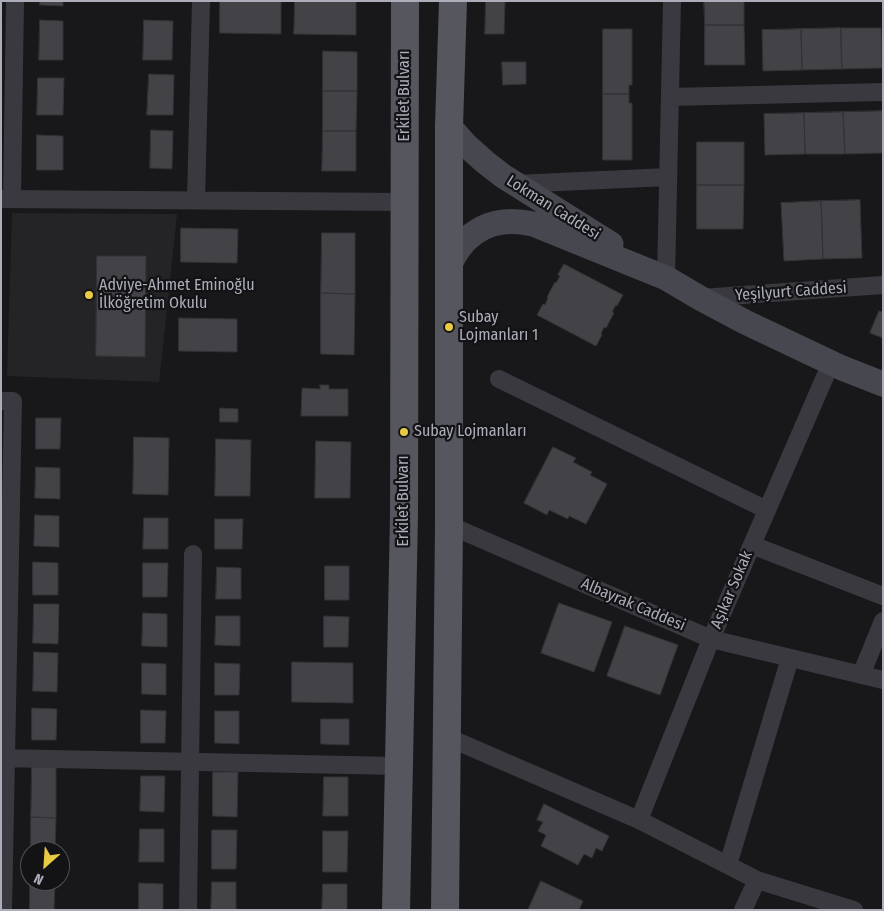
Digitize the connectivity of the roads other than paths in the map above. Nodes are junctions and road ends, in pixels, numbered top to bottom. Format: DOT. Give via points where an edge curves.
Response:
graph roads {
  1 [pos="15,1"];
  2 [pos="201,1"];
  3 [pos="405,1"];
  4 [pos="453,1"];
  5 [pos="672,1"];
  6 [pos="883,92"];
  7 [pos="670,97"];
  8 [pos="449,126"];
  9 [pos="668,177"];
  10 [pos="516,184"];
  11 [pos="7,199"];
  12 [pos="196,200"];
  13 [pos="405,202"];
  14 [pos="449,266"];
  15 [pos="666,278"];
  16 [pos="883,285"];
  17 [pos="700,298"];
  18 [pos="831,363"];
  19 [pos="499,379"];
  20 [pos="883,384"];
  21 [pos="1,401"];
  22 [pos="767,510"];
  23 [pos="449,525"];
  24 [pos="752,545"];
  25 [pos="193,554"];
  26 [pos="883,596"];
  27 [pos="883,621"];
  28 [pos="711,639"];
  29 [pos="790,658"];
  30 [pos="862,675"];
  31 [pos="883,680"];
  32 [pos="447,737"];
  33 [pos="4,758"];
  34 [pos="190,761"];
  35 [pos="399,766"];
  36 [pos="639,820"];
  37 [pos="728,865"];
  38 [pos="757,880"];
  39 [pos="3,910"];
  40 [pos="188,910"];
  41 [pos="396,910"];
  42 [pos="445,910"];
  43 [pos="743,910"];
  44 [pos="854,910"];
  1 -- 11 [label="street"];
  2 -- 12 [label="street"];
  3 -- 13 [label="main road, Erkilet Bulvarı"];
  4 -- 8 [label="main road"];
  5 -- 7 [label="street"];
  6 -- 7 [label="street"];
  7 -- 9 [label="street"];
  8 -- 10 [label="street, Lokman Caddesi" via="484,162"];
  8 -- 14 [label="main road"];
  9 -- 10 [label="street"];
  9 -- 15 [label="street"];
  10 -- 15 [label="street, Lokman Caddesi"];
  11 -- 12 [label="street"];
  12 -- 13 [label="street"];
  13 -- 35 [label="main road, Erkilet Bulvarı"];
  14 -- 15 [label="street" via="461,244 481,228 518,222 533,224"];
  14 -- 23 [label="main road"];
  15 -- 17 [label="street"];
  16 -- 17 [label="street, Yeşilyurt Caddesi"];
  17 -- 18 [label="street"];
  18 -- 20 [label="street"];
  18 -- 22 [label="street, Aşikar Sokak"];
  19 -- 22 [label="street"];
  21 -- 33 [label="street" via="14,401"];
  22 -- 24 [label="street, Aşikar Sokak"];
  23 -- 28 [label="street, Albayrak Caddesi"];
  23 -- 32 [label="main road"];
  24 -- 26 [label="street"];
  24 -- 28 [label="street, Aşikar Sokak"];
  25 -- 34 [label="street"];
  27 -- 30 [label="street"];
  28 -- 29 [label="street, Albayrak Caddesi"];
  28 -- 36 [label="street, Aşikar Sokak"];
  29 -- 30 [label="street, Albayrak Caddesi"];
  29 -- 37 [label="street"];
  30 -- 31 [label="street, Albayrak Caddesi"];
  32 -- 36 [label="street"];
  32 -- 42 [label="main road"];
  33 -- 34 [label="street"];
  33 -- 39 [label="street"];
  34 -- 35 [label="street"];
  34 -- 40 [label="street"];
  35 -- 41 [label="main road, Erkilet Bulvarı"];
  36 -- 37 [label="street"];
  37 -- 38 [label="street"];
  38 -- 43 [label="street"];
  38 -- 44 [label="street"];
}
